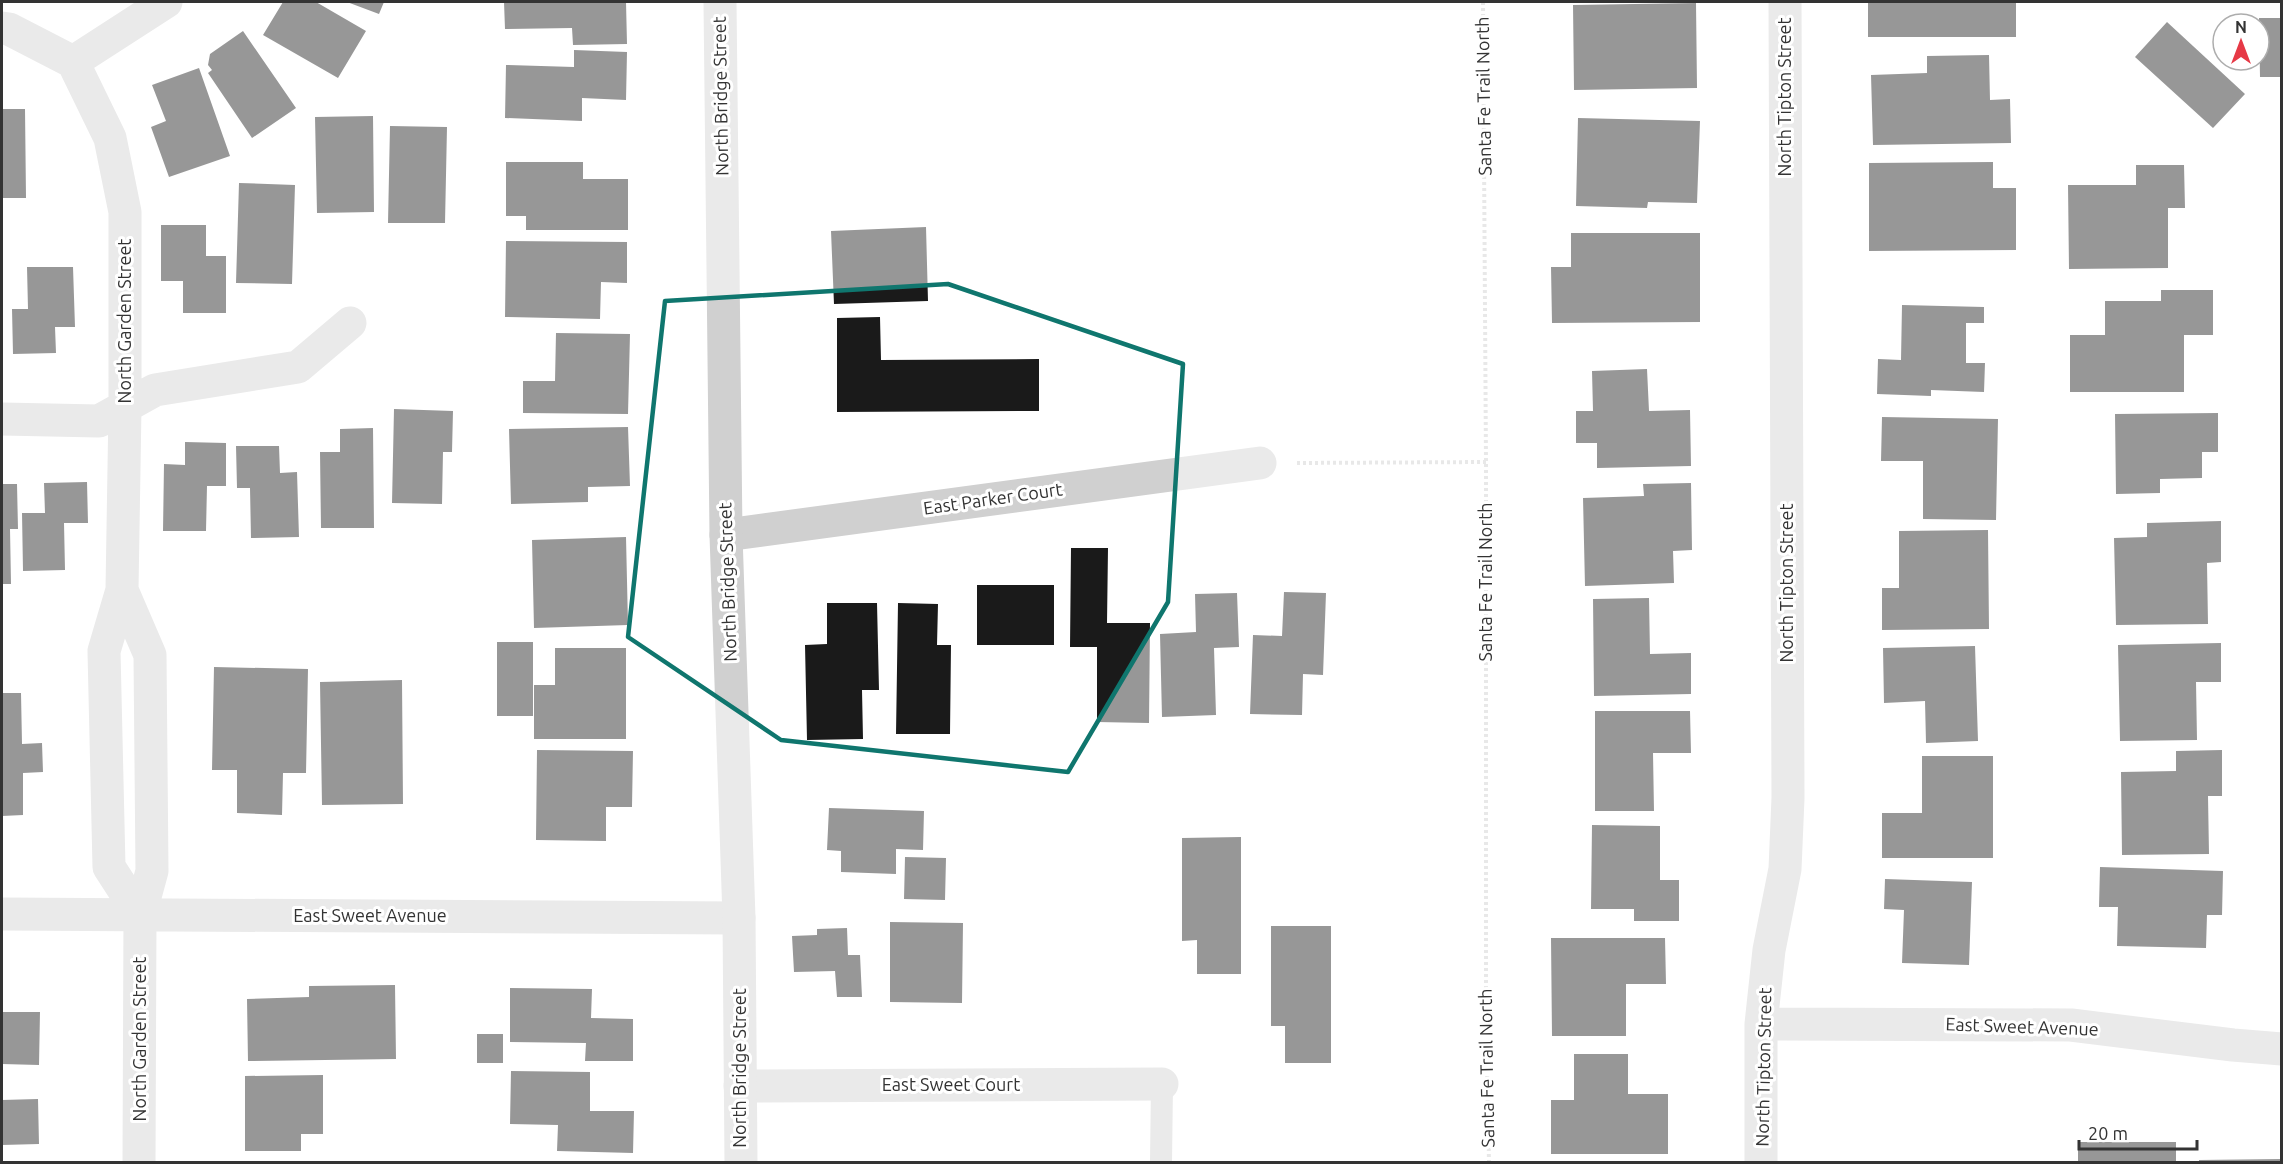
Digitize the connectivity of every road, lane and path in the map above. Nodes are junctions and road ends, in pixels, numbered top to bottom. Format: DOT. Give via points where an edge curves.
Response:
graph roads {
  1 [pos="166,2"];
  2 [pos="720,2"];
  3 [pos="1483,2"];
  4 [pos="1785,2"];
  5 [pos="2,28"];
  6 [pos="73,62"];
  7 [pos="350,323"];
  8 [pos="125,407"];
  9 [pos="2,419"];
  10 [pos="1486,462"];
  11 [pos="1260,463"];
  12 [pos="726,535"];
  13 [pos="122,590"];
  14 [pos="2,914"];
  15 [pos="140,915"];
  16 [pos="739,918"];
  17 [pos="1761,1024"];
  18 [pos="2282,1049"];
  19 [pos="1162,1084"];
  20 [pos="740,1086"];
  21 [pos="140,1162"];
  22 [pos="741,1162"];
  23 [pos="1161,1162"];
  24 [pos="1489,1162"];
  25 [pos="1761,1162"];
  1 -- 6 [label="street"];
  2 -- 12 [label="street, North Bridge Street"];
  3 -- 10 [label="path, Santa Fe Trail North"];
  4 -- 17 [label="street, North Tipton Street" via="1788,798 1785,869 1769,950"];
  5 -- 6 [label="street"];
  6 -- 8 [label="street, North Garden Street" via="110,138 125,212"];
  7 -- 8 [label="street" via="298,367 155,390"];
  8 -- 9 [label="street" via="99,421"];
  8 -- 13 [label="street, North Garden Street"];
  10 -- 11 [label="path"];
  10 -- 24 [label="path, Santa Fe Trail North"];
  11 -- 12 [label="street, East Parker Court"];
  12 -- 16 [label="street, North Bridge Street"];
  13 -- 15 [label="street, North Garden Street" via="150,656 152,871"];
  13 -- 15 [label="street, North Garden Street" via="104,651 109,867"];
  14 -- 15 [label="street, East Sweet Avenue"];
  15 -- 16 [label="street, East Sweet Avenue"];
  15 -- 21 [label="street, North Garden Street"];
  16 -- 20 [label="street, North Bridge Street"];
  17 -- 18 [label="street, East Sweet Avenue" via="2071,1025"];
  17 -- 25 [label="street, North Tipton Street"];
  19 -- 20 [label="street, East Sweet Court"];
  19 -- 23 [label="lane"];
  20 -- 22 [label="street, North Bridge Street"];
}
